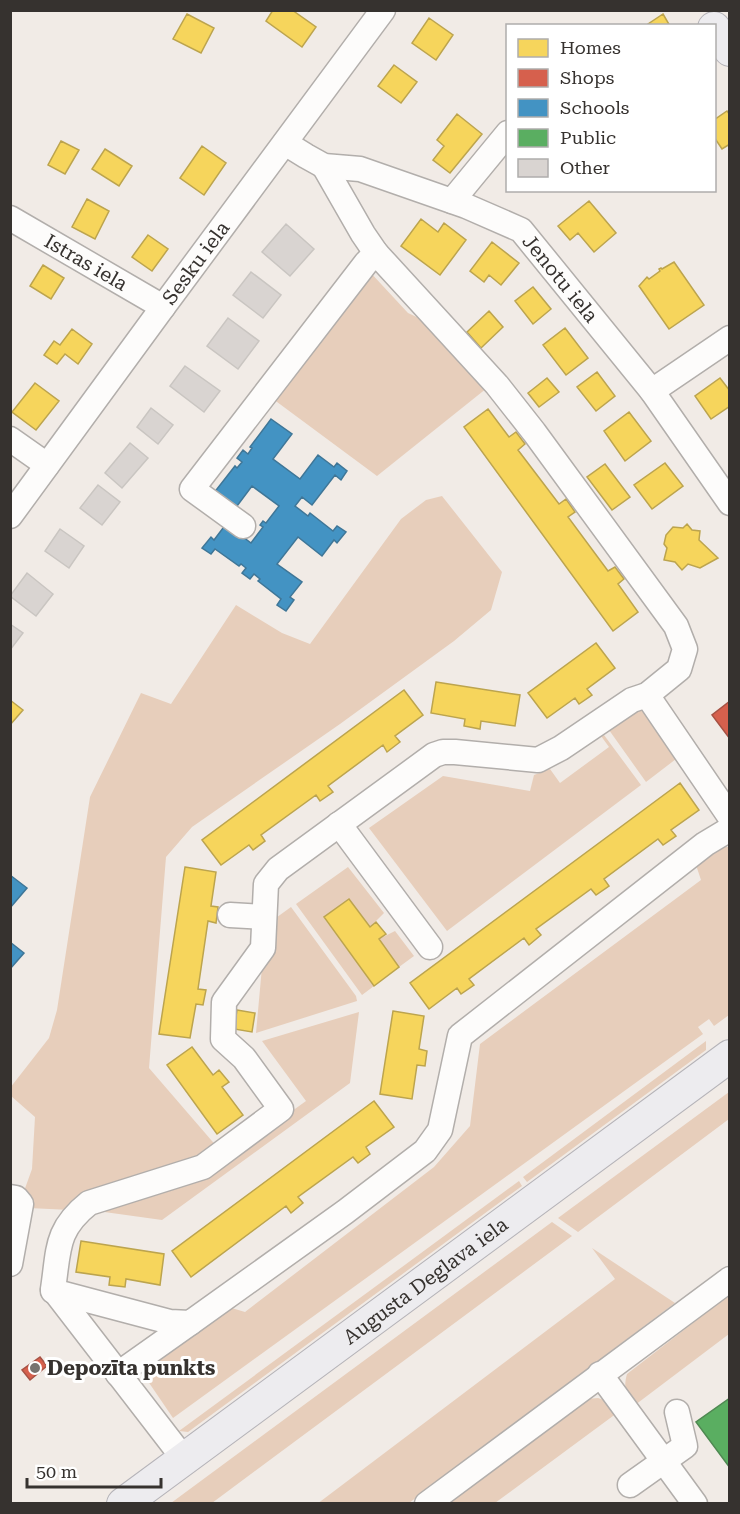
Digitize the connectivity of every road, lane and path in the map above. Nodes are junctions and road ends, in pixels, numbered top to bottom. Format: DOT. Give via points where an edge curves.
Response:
graph roads {
  1 [pos="383,10"];
  2 [pos="703,10"];
  3 [pos="712,24"];
  4 [pos="716,30"];
  5 [pos="729,50"];
  6 [pos="506,134"];
  7 [pos="285,143"];
  8 [pos="324,165"];
  9 [pos="452,201"];
  10 [pos="10,218"];
  11 [pos="376,253"];
  12 [pos="163,307"];
  13 [pos="729,338"];
  14 [pos="652,391"];
  15 [pos="10,439"];
  16 [pos="47,465"];
  17 [pos="729,503"];
  18 [pos="10,516"];
  19 [pos="243,526"];
  20 [pos="647,695"];
  21 [pos="729,817"];
  22 [pos="339,824"];
  23 [pos="230,915"];
  24 [pos="264,917"];
  25 [pos="430,947"];
  26 [pos="729,1056"];
  27 [pos="10,1197"];
  28 [pos="11,1258"];
  29 [pos="729,1279"];
  30 [pos="53,1291"];
  31 [pos="190,1323"];
  32 [pos="118,1374"];
  33 [pos="600,1374"];
  34 [pos="677,1412"];
  35 [pos="184,1459"];
  36 [pos="664,1461"];
  37 [pos="630,1485"];
  38 [pos="123,1503"];
  39 [pos="427,1503"];
  40 [pos="695,1503"];
  1 -- 7 [label="street, Sesku iela"];
  2 -- 3 [label="main road"];
  4 -- 5 [label="main road"];
  6 -- 9 [label="street"];
  7 -- 8 [label="street, Jenotu iela"];
  7 -- 12 [label="street, Sesku iela"];
  8 -- 9 [label="street, Jenotu iela" via="360,169"];
  8 -- 11 [label="street"];
  9 -- 14 [label="street, Jenotu iela" via="522,230"];
  10 -- 12 [label="street, Istras iela"];
  11 -- 19 [label="street" via="192,489"];
  11 -- 20 [label="street" via="497,385 676,626 685,649 679,669"];
  12 -- 16 [label="street, Sesku iela"];
  13 -- 14 [label="street"];
  14 -- 17 [label="street, Jenotu iela"];
  15 -- 16 [label="street"];
  16 -- 18 [label="street, Sesku iela"];
  20 -- 21 [label="street"];
  20 -- 22 [label="street" via="632,700 538,760 443,752 434,755"];
  21 -- 31 [label="street" via="705,844 460,1036 440,1130 425,1151"];
  22 -- 24 [label="street" via="278,868 266,884"];
  22 -- 25 [label="street"];
  23 -- 24 [label="street"];
  24 -- 30 [label="street" via="263,948 224,1002 223,1039 244,1058 281,1109 203,1167 88,1203 62,1233"];
  26 -- 35 [label="main road, Augusta Deglava iela"];
  27 -- 28 [label="street" via="21,1204"];
  29 -- 33 [label="street"];
  30 -- 31 [label="street" via="170,1322"];
  30 -- 32 [label="street"];
  31 -- 32 [label="street"];
  32 -- 35 [label="street"];
  33 -- 36 [label="street"];
  33 -- 39 [label="street"];
  34 -- 36 [label="street" via="685,1446"];
  35 -- 38 [label="main road, Augusta Deglava iela"];
  36 -- 37 [label="street"];
  36 -- 40 [label="street"];
}
